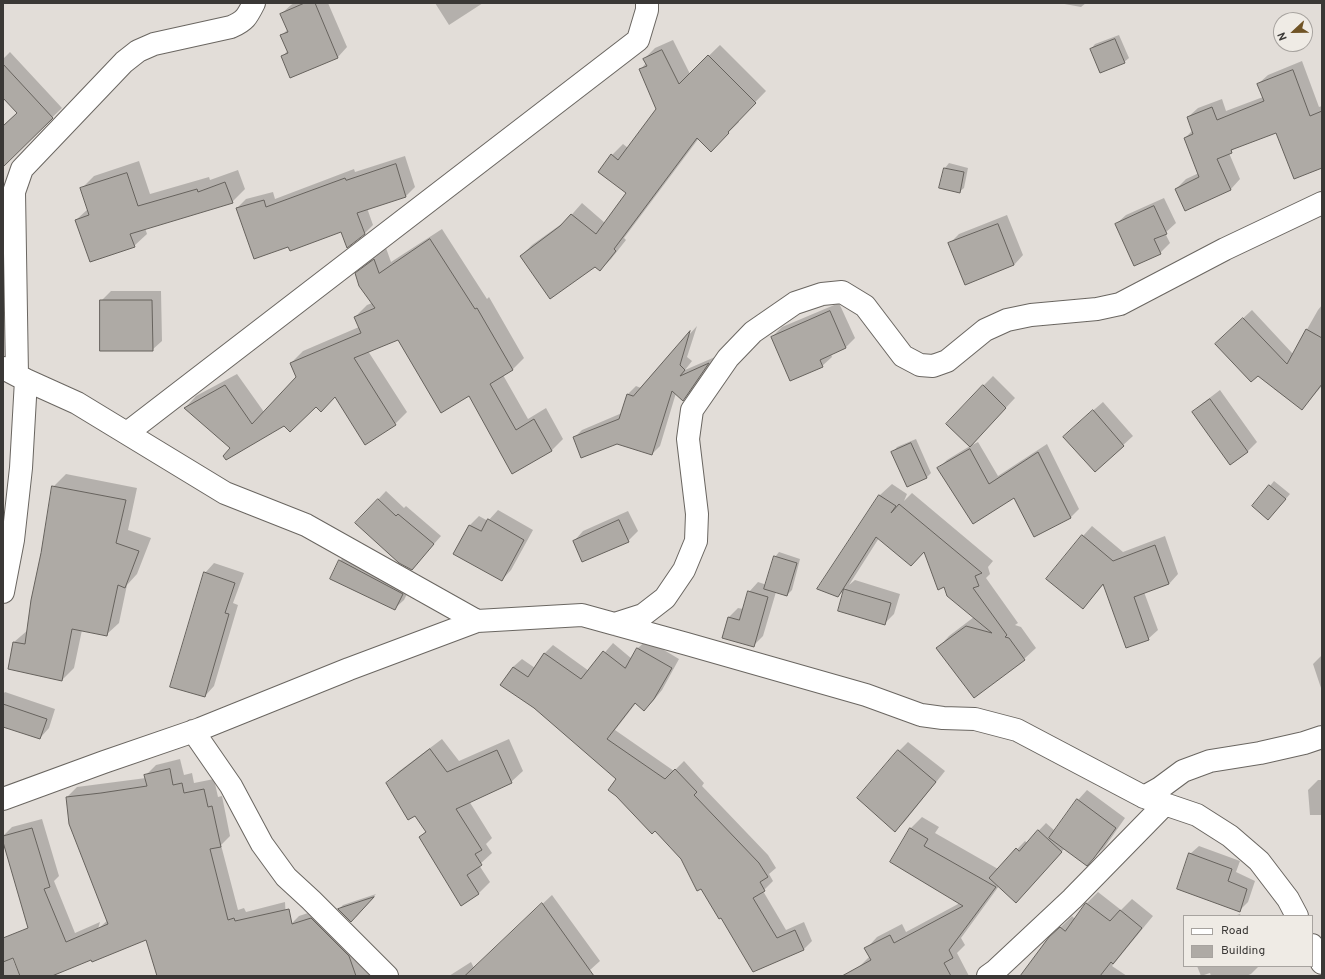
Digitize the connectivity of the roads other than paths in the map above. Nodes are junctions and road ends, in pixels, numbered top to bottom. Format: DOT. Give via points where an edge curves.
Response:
graph roads {
  1 [pos="254,3"];
  2 [pos="647,3"];
  3 [pos="1322,203"];
  4 [pos="15,374"];
  5 [pos="127,433"];
  6 [pos="3,592"];
  7 [pos="478,620"];
  8 [pos="615,624"];
  9 [pos="193,731"];
  10 [pos="1322,737"];
  11 [pos="1144,797"];
  12 [pos="3,799"];
  13 [pos="1165,804"];
  14 [pos="1296,915"];
  15 [pos="1313,947"];
  16 [pos="1322,963"];
  17 [pos="387,976"];
  18 [pos="988,976"];
  1 -- 4 [label="street" via="248,17 231,27 154,44 138,51 124,62 22,169 14,192"];
  2 -- 5 [label="street" via="638,40"];
  3 -- 8 [label="street" via="1225,249 1120,304 1007,320 985,330 947,361 933,366 920,365 903,356 865,306 842,292 822,294 795,303 753,332 728,358 692,410 688,439 697,514 696,542 684,570 665,598 643,615"];
  4 -- 5 [label="street" via="77,403"];
  4 -- 6 [label="street" via="21,468 13,540"];
  5 -- 7 [label="street" via="225,493 306,525"];
  7 -- 8 [label="street" via="582,615"];
  7 -- 9 [label="street"];
  8 -- 11 [label="street" via="866,695 921,715 975,719 1017,730"];
  9 -- 12 [label="street"];
  9 -- 17 [label="street" via="231,786 262,844 286,877"];
  10 -- 11 [label="street" via="1267,751 1210,761 1183,771"];
  11 -- 13 [label="street"];
  13 -- 14 [label="street" via="1197,815 1230,836 1258,861 1288,899"];
  13 -- 18 [label="street" via="1072,900"];
  15 -- 16 [label="street"];
}
